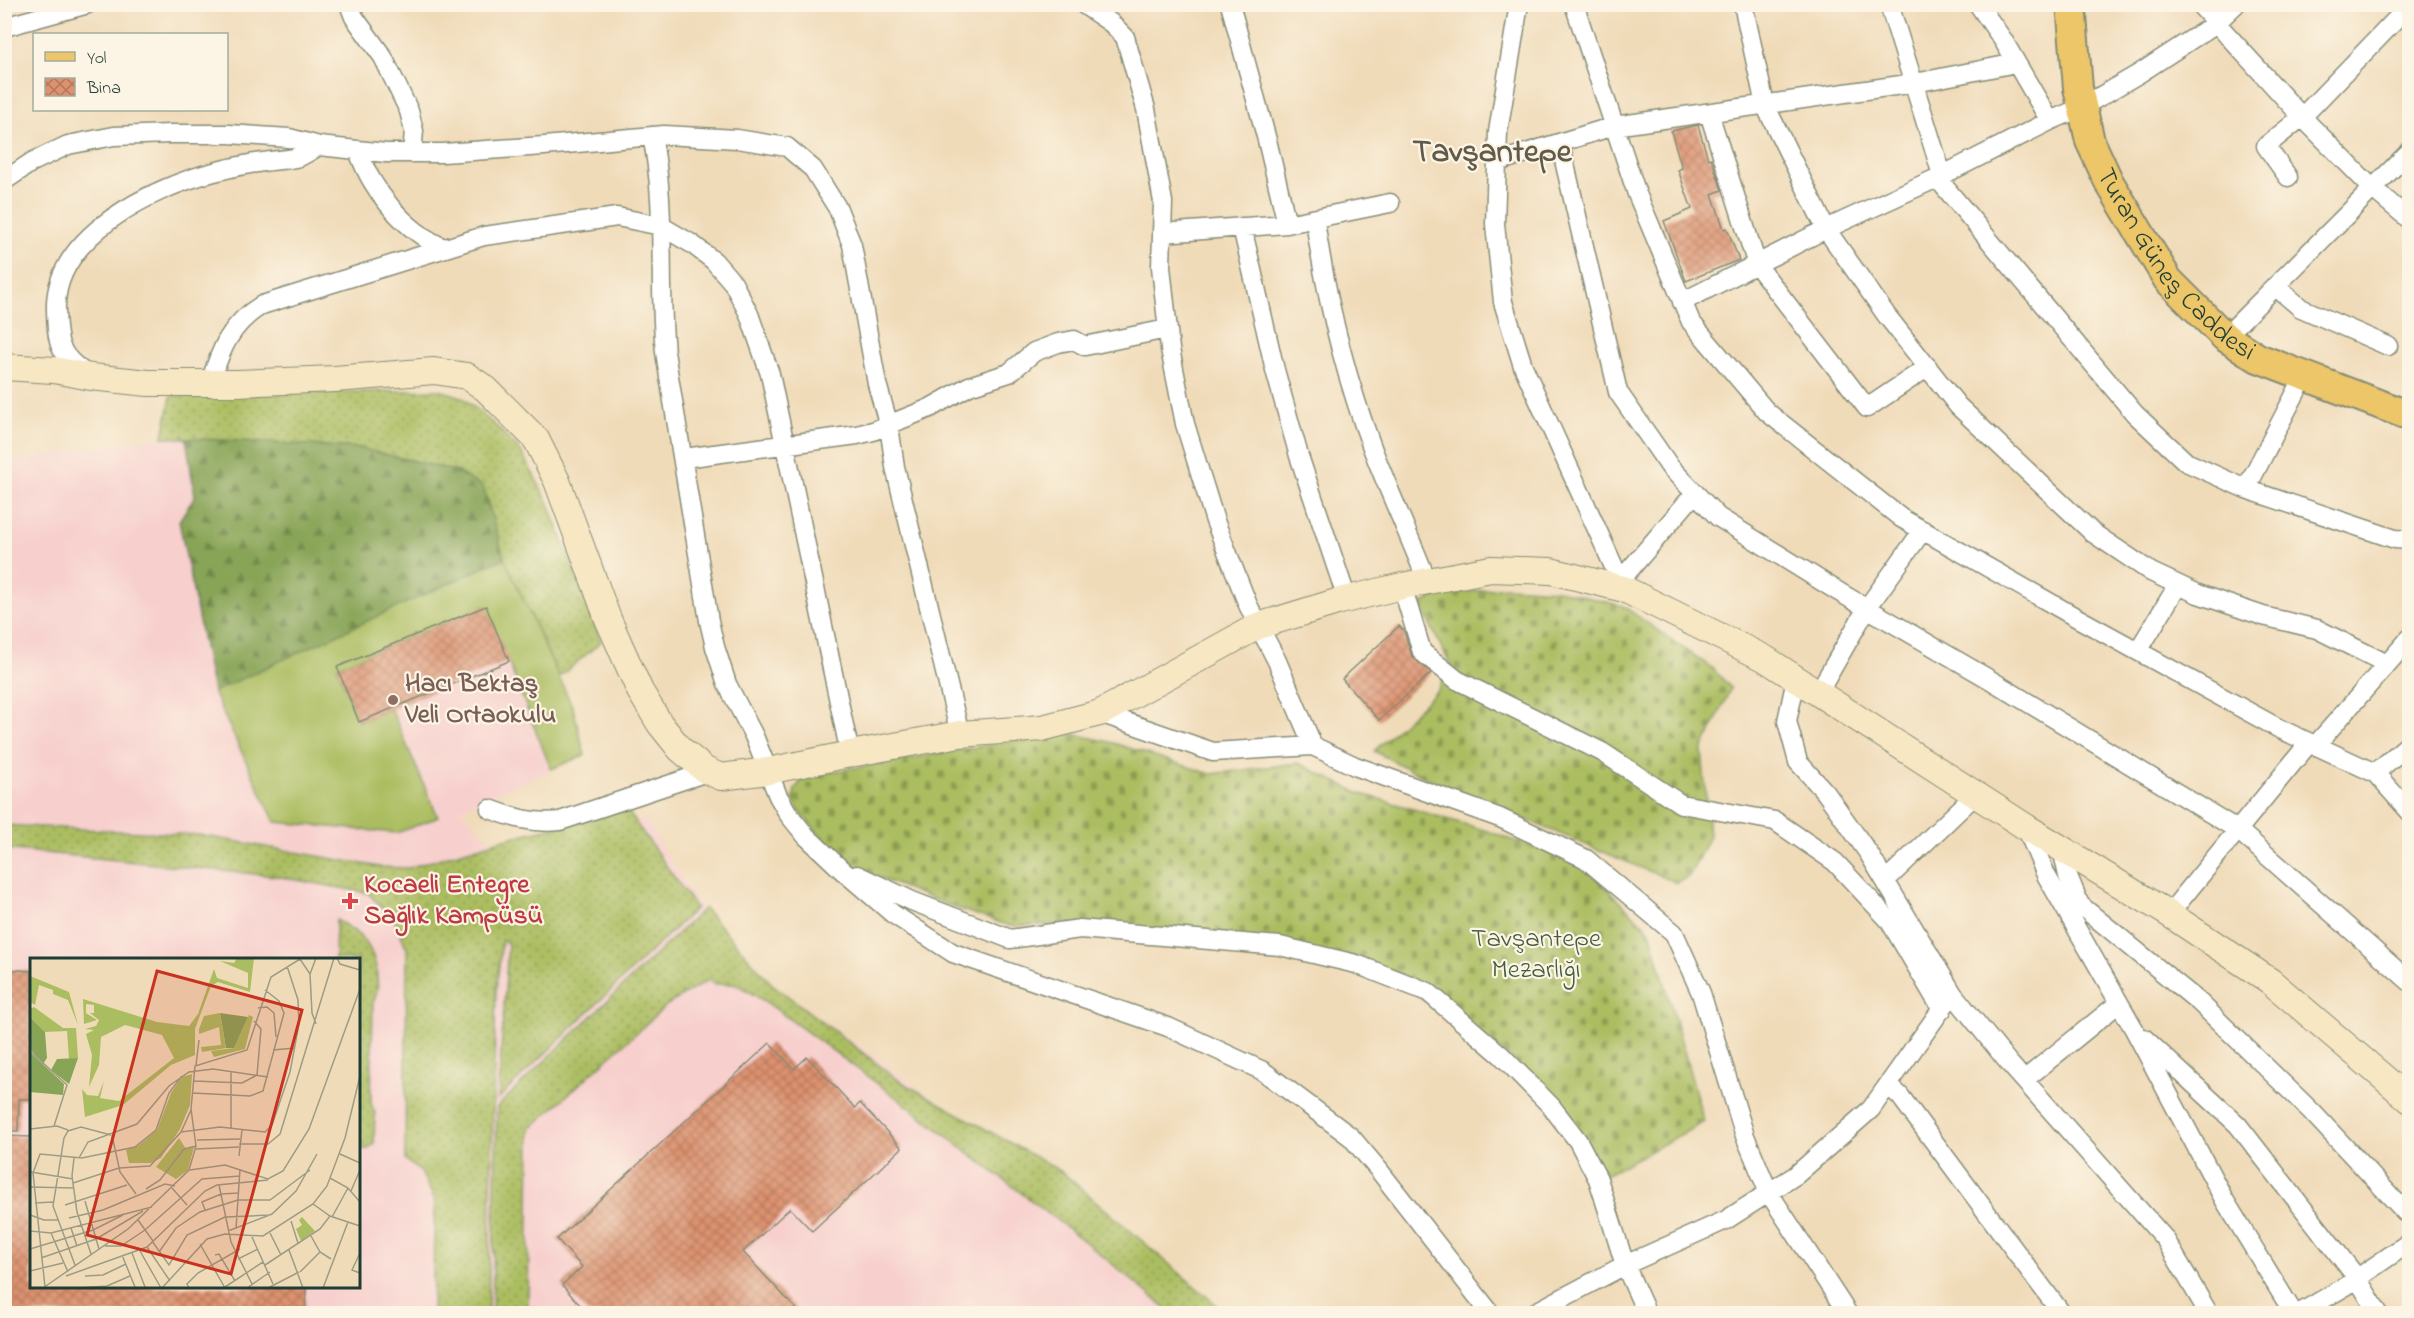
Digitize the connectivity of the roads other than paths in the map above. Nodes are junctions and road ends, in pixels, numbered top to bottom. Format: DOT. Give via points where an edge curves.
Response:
graph roads {
  1 [pos="349,4"];
  2 [pos="1083,4"];
  3 [pos="1230,4"];
  4 [pos="1520,4"];
  5 [pos="1574,4"];
  6 [pos="1743,4"];
  7 [pos="1889,4"];
  8 [pos="1978,4"];
  9 [pos="2071,4"];
  10 [pos="2199,4"];
  11 [pos="2236,4"];
  12 [pos="2409,5"];
  13 [pos="79,6"];
  14 [pos="2215,24"];
  15 [pos="4,27"];
  16 [pos="2016,63"];
  17 [pos="1915,83"];
  18 [pos="1765,105"];
  19 [pos="2082,107"];
  20 [pos="1708,113"];
  21 [pos="2302,117"];
  22 [pos="2050,121"];
  23 [pos="1614,126"];
  24 [pos="652,136"];
  25 [pos="1560,143"];
  26 [pos="319,146"];
  27 [pos="358,150"];
  28 [pos="2409,152"];
  29 [pos="412,153"];
  30 [pos="1497,162"];
  31 [pos="1940,177"];
  32 [pos="2288,177"];
  33 [pos="4,181"];
  34 [pos="2372,188"];
  35 [pos="1390,203"];
  36 [pos="1315,220"];
  37 [pos="2409,220"];
  38 [pos="1287,224"];
  39 [pos="661,226"];
  40 [pos="1242,227"];
  41 [pos="1826,229"];
  42 [pos="1162,233"];
  43 [pos="444,248"];
  44 [pos="1757,265"];
  45 [pos="2276,287"];
  46 [pos="1682,302"];
  47 [pos="1167,329"];
  48 [pos="2226,337"];
  49 [pos="2388,346"];
  50 [pos="4,367"];
  51 [pos="1928,367"];
  52 [pos="91,377"];
  53 [pos="2304,377"];
  54 [pos="210,383"];
  55 [pos="2409,416"];
  56 [pos="889,426"];
  57 [pos="784,445"];
  58 [pos="684,458"];
  59 [pos="2246,489"];
  60 [pos="1695,493"];
  61 [pos="1923,530"];
  62 [pos="2409,540"];
  63 [pos="1427,581"];
  64 [pos="1402,585"];
  65 [pos="1622,585"];
  66 [pos="2178,585"];
  67 [pos="1347,599"];
  68 [pos="1867,608"];
  69 [pos="1258,626"];
  70 [pos="2409,638"];
  71 [pos="2138,651"];
  72 [pos="2387,664"];
  73 [pos="1796,679"];
  74 [pos="1818,693"];
  75 [pos="1100,713"];
  76 [pos="960,734"];
  77 [pos="2409,743"];
  78 [pos="2312,744"];
  79 [pos="1313,746"];
  80 [pos="850,753"];
  81 [pos="710,771"];
  82 [pos="768,771"];
  83 [pos="2375,773"];
  84 [pos="1976,794"];
  85 [pos="490,809"];
  86 [pos="2409,812"];
  87 [pos="2026,827"];
  88 [pos="2238,830"];
  89 [pos="2062,848"];
  90 [pos="843,871"];
  91 [pos="1885,881"];
  92 [pos="2169,914"];
  93 [pos="2409,982"];
  94 [pos="1953,994"];
  95 [pos="2119,1003"];
  96 [pos="1942,1010"];
  97 [pos="2134,1029"];
  98 [pos="2024,1080"];
  99 [pos="1888,1085"];
  100 [pos="2409,1100"];
  101 [pos="1769,1193"];
  102 [pos="2409,1217"];
  103 [pos="2409,1242"];
  104 [pos="1625,1264"];
  105 [pos="2357,1278"];
  106 [pos="1491,1314"];
  107 [pos="1532,1314"];
  108 [pos="1647,1314"];
  109 [pos="1848,1314"];
  110 [pos="2062,1314"];
  111 [pos="2209,1314"];
  112 [pos="2296,1314"];
  113 [pos="2379,1314"];
  1 -- 29 [label="street" via="383,57 409,111 414,131"];
  2 -- 42 [label="street" via="1111,22 1125,37 1146,109 1163,202"];
  3 -- 38 [label="street"];
  4 -- 30 [label="street" via="1498,132"];
  5 -- 23 [label="street"];
  6 -- 18 [label="street"];
  7 -- 17 [label="street"];
  8 -- 16 [label="street"];
  9 -- 19 [label="main road, Turan Güneş Caddesi"];
  10 -- 14 [label="street"];
  11 -- 14 [label="street"];
  12 -- 21 [label="street"];
  13 -- 15 [label="street"];
  14 -- 19 [label="street"];
  14 -- 21 [label="street"];
  16 -- 17 [label="street"];
  16 -- 22 [label="street"];
  17 -- 18 [label="street"];
  17 -- 31 [label="street"];
  18 -- 20 [label="street"];
  18 -- 41 [label="street"];
  19 -- 22 [label="street"];
  19 -- 48 [label="main road, Turan Güneş Caddesi" via="2090,141 2144,243 2168,280"];
  20 -- 23 [label="street"];
  20 -- 44 [label="street"];
  21 -- 32 [label="street" via="2266,146"];
  21 -- 34 [label="street"];
  22 -- 31 [label="street"];
  23 -- 25 [label="street"];
  23 -- 46 [label="street" via="1637,194"];
  24 -- 29 [label="street"];
  24 -- 39 [label="street" via="658,163"];
  24 -- 56 [label="street" via="737,139 787,147 813,169 838,208 852,245 877,384"];
  25 -- 30 [label="street"];
  25 -- 60 [label="street" via="1618,392 1670,467"];
  26 -- 27 [label="street"];
  26 -- 33 [label="street" via="290,138 228,134 114,136 68,145"];
  26 -- 52 [label="street" via="299,157 211,173 168,189 126,208 93,232 62,277 56,305 56,333 62,353"];
  27 -- 29 [label="street"];
  27 -- 43 [label="street" via="383,198 427,240"];
  28 -- 34 [label="street"];
  30 -- 65 [label="street" via="1495,224 1503,302 1523,366"];
  31 -- 41 [label="street"];
  31 -- 59 [label="street" via="2135,414 2186,462"];
  34 -- 37 [label="street"];
  34 -- 45 [label="street"];
  35 -- 36 [label="street"];
  36 -- 38 [label="street"];
  36 -- 63 [label="street" via="1333,316 1353,388 1372,448"];
  38 -- 40 [label="street"];
  39 -- 43 [label="street" via="617,217 484,236"];
  39 -- 57 [label="street" via="707,255 733,283 749,314 770,374"];
  39 -- 58 [label="street" via="662,323"];
  40 -- 42 [label="street"];
  40 -- 67 [label="street" via="1299,456"];
  41 -- 44 [label="street"];
  41 -- 51 [label="street"];
  42 -- 47 [label="street"];
  43 -- 54 [label="street" via="262,305 245,315 235,328"];
  44 -- 46 [label="street"];
  44 -- 51 [label="street" via="1867,408"];
  45 -- 48 [label="street"];
  45 -- 49 [label="street" via="2301,308"];
  46 -- 61 [label="street" via="1691,322 1767,412 1901,518"];
  47 -- 56 [label="street" via="1085,346 1074,340 1058,343 1034,352 1009,374 969,386"];
  47 -- 69 [label="street" via="1185,424 1215,520"];
  48 -- 53 [label="main road, Turan Güneş Caddesi" via="2258,358"];
  50 -- 52 [label="street"];
  51 -- 66 [label="street" via="1966,413 2093,533 2151,572"];
  52 -- 54 [label="street" via="148,383"];
  53 -- 55 [label="main road, Turan Güneş Caddesi"];
  53 -- 59 [label="street"];
  54 -- 81 [label="street" via="434,371 467,376 486,389 536,439 557,481 639,691 680,749"];
  56 -- 57 [label="street" via="857,435"];
  56 -- 76 [label="street" via="895,467"];
  57 -- 58 [label="street"];
  57 -- 80 [label="street"];
  58 -- 82 [label="street" via="715,647 727,684"];
  59 -- 62 [label="street" via="2395,539"];
  60 -- 65 [label="street"];
  60 -- 68 [label="street" via="1718,517"];
  61 -- 68 [label="street"];
  61 -- 71 [label="street"];
  63 -- 64 [label="street"];
  63 -- 65 [label="street" via="1491,569 1551,571"];
  64 -- 67 [label="street"];
  64 -- 96 [label="street" via="1422,652 1457,680 1602,753 1681,804 1775,821 1835,862 1889,920"];
  65 -- 73 [label="street" via="1764,658"];
  66 -- 71 [label="street"];
  66 -- 72 [label="street" via="2263,616 2317,629"];
  67 -- 69 [label="street"];
  68 -- 74 [label="street"];
  68 -- 88 [label="street"];
  69 -- 75 [label="street"];
  69 -- 79 [label="street"];
  70 -- 72 [label="street"];
  71 -- 78 [label="street"];
  72 -- 78 [label="street"];
  73 -- 74 [label="street"];
  73 -- 91 [label="street" via="1787,721 1798,762 1826,793"];
  74 -- 84 [label="street"];
  75 -- 76 [label="street" via="1042,728"];
  75 -- 79 [label="street" via="1213,752"];
  76 -- 80 [label="street"];
  77 -- 83 [label="street"];
  78 -- 83 [label="street"];
  78 -- 88 [label="street"];
  79 -- 101 [label="street" via="1355,766 1500,818 1586,859 1674,933 1701,993 1745,1136"];
  80 -- 82 [label="street"];
  81 -- 82 [label="street" via="729,777"];
  81 -- 85 [label="street" via="560,821 519,820"];
  82 -- 90 [label="street" via="789,815"];
  83 -- 86 [label="street"];
  84 -- 87 [label="street"];
  84 -- 91 [label="street"];
  87 -- 89 [label="street"];
  87 -- 95 [label="street" via="2046,875"];
  88 -- 92 [label="street"];
  88 -- 93 [label="street"];
  89 -- 92 [label="street"];
  89 -- 102 [label="street" via="2080,905 2199,1002 2311,1111"];
  90 -- 104 [label="street" via="1010,939 1080,929 1280,946 1356,964 1428,992 1501,1055 1551,1106 1578,1141 1598,1179"];
  90 -- 106 [label="street" via="892,914 953,953 1168,1027 1263,1071 1351,1137"];
  91 -- 94 [label="street"];
  92 -- 100 [label="street" via="2270,981"];
  94 -- 96 [label="street"];
  94 -- 98 [label="street"];
  95 -- 97 [label="street"];
  95 -- 98 [label="street"];
  96 -- 99 [label="street"];
  97 -- 105 [label="street" via="2238,1125"];
  97 -- 112 [label="street" via="2225,1201"];
  98 -- 111 [label="street" via="2165,1239"];
  99 -- 101 [label="street" via="1863,1116 1796,1175"];
  99 -- 110 [label="street"];
  101 -- 104 [label="street" via="1726,1220"];
  101 -- 109 [label="street"];
  103 -- 105 [label="street"];
  104 -- 107 [label="street"];
  104 -- 108 [label="street"];
  105 -- 112 [label="street"];
  105 -- 113 [label="street"];
}
